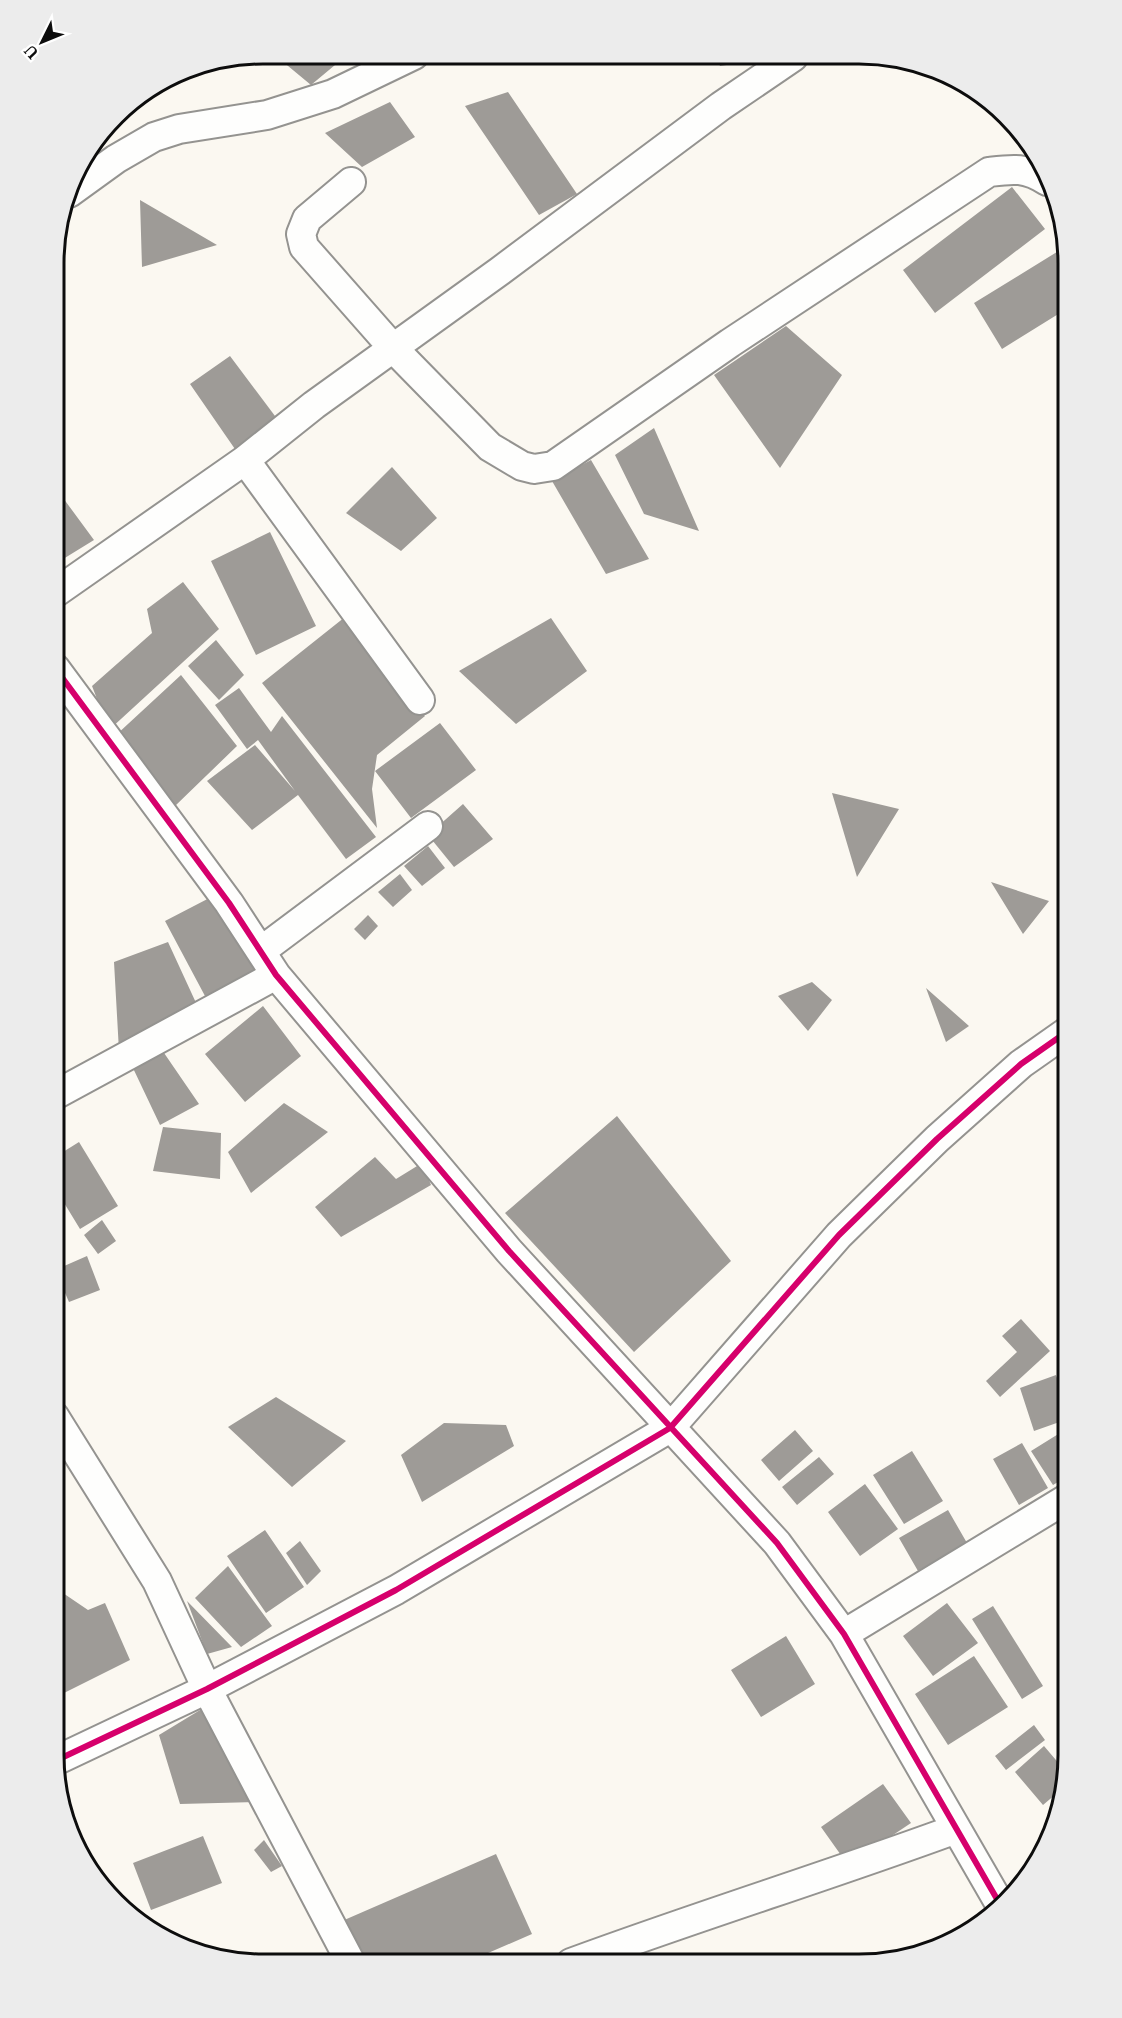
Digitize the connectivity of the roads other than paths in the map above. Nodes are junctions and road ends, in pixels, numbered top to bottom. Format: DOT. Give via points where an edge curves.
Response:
graph roads {
  1 [pos="395,64"];
  2 [pos="783,64"];
  3 [pos="1037,174"];
  4 [pos="351,182"];
  5 [pos="81,184"];
  6 [pos="393,348"];
  7 [pos="245,460"];
  8 [pos="64,587"];
  9 [pos="64,680"];
  10 [pos="420,700"];
  11 [pos="428,826"];
  12 [pos="261,951"];
  13 [pos="276,975"];
  14 [pos="1057,1038"];
  15 [pos="64,1090"];
  16 [pos="670,1428"];
  17 [pos="64,1432"];
  18 [pos="1057,1505"];
  19 [pos="844,1634"];
  20 [pos="207,1689"];
  21 [pos="64,1757"];
  22 [pos="956,1829"];
  23 [pos="996,1898"];
  24 [pos="347,1954"];
  25 [pos="595,1954"];
  1 -- 5 [label="street" via="333,94 278,112 154,137"];
  2 -- 6 [label="street"];
  3 -- 6 [label="street" via="1018,168 989,172 730,343 553,466 522,466 490,447"];
  4 -- 6 [label="street" via="307,219 301,234 304,247"];
  6 -- 7 [label="street"];
  7 -- 8 [label="street"];
  7 -- 10 [label="street"];
  9 -- 12 [label="street"];
  11 -- 12 [label="street"];
  12 -- 13 [label="street"];
  13 -- 15 [label="street"];
  13 -- 16 [label="street" via="509,1251"];
  14 -- 16 [label="street" via="1021,1064 937,1139 839,1235"];
  16 -- 19 [label="street" via="777,1543"];
  16 -- 20 [label="street" via="396,1590"];
  17 -- 20 [label="street" via="157,1581"];
  18 -- 19 [label="street"];
  19 -- 22 [label="street"];
  20 -- 21 [label="street"];
  20 -- 24 [label="street"];
  22 -- 23 [label="street"];
  22 -- 25 [label="street"];
}
